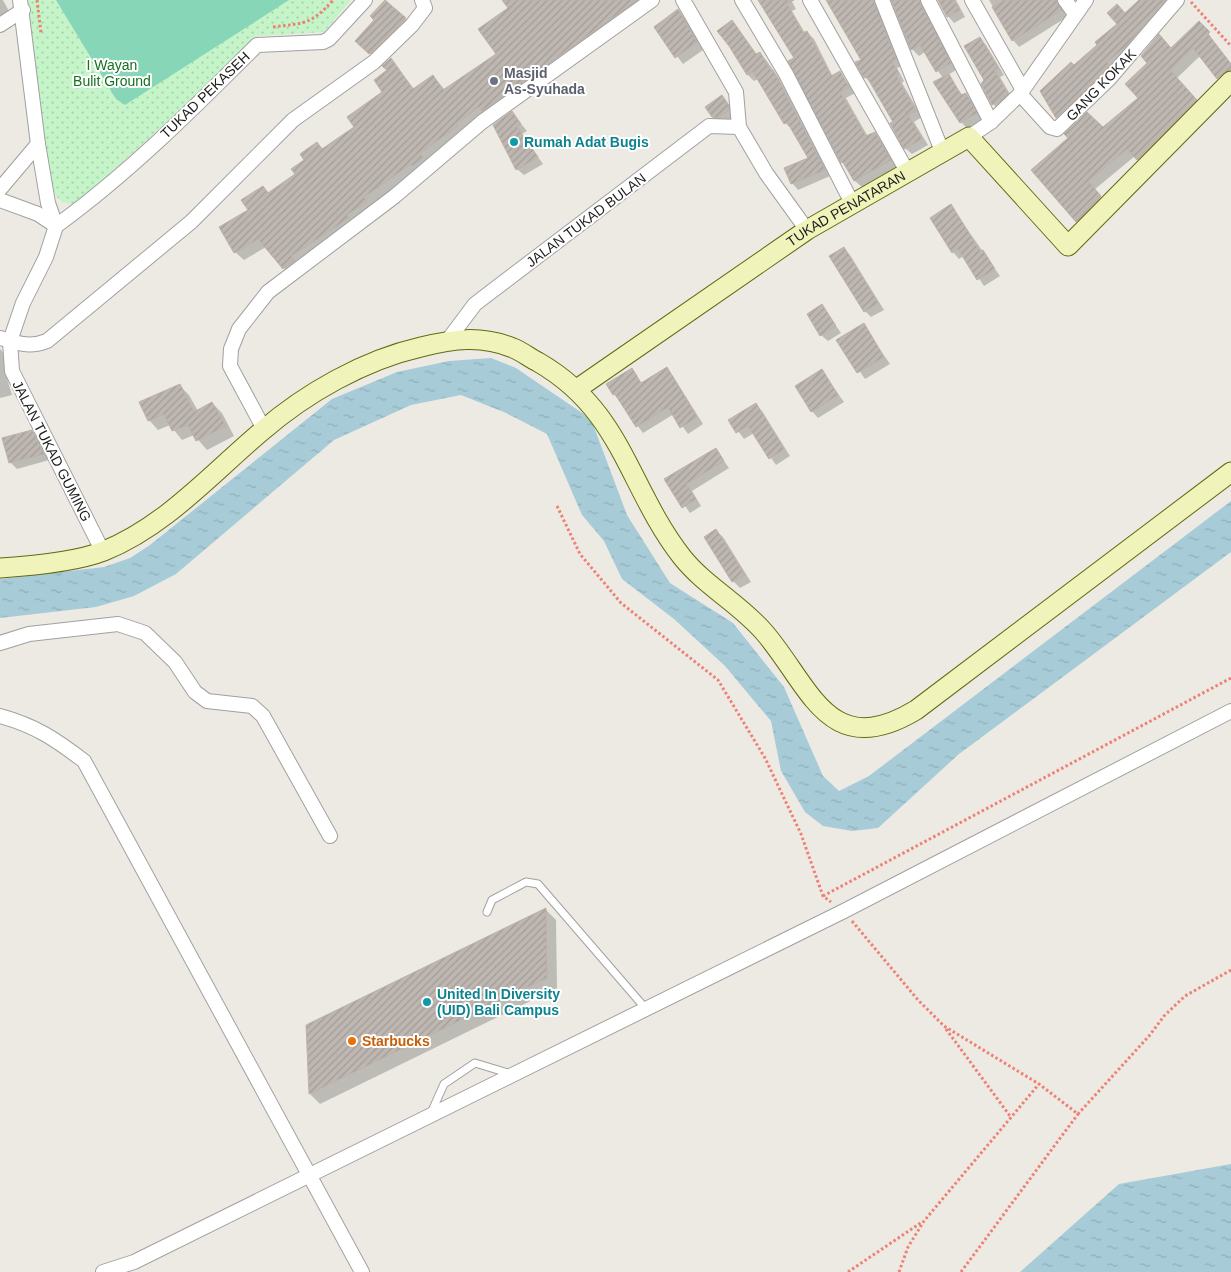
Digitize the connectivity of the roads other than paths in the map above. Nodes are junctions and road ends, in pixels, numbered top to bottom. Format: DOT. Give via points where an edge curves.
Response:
graph roads {
  1 [pos="365,0"];
  2 [pos="422,0"];
  3 [pos="652,0"];
  4 [pos="684,0"];
  5 [pos="742,0"];
  6 [pos="810,0"];
  7 [pos="882,0"];
  8 [pos="928,0"];
  9 [pos="972,0"];
  10 [pos="1065,0"];
  11 [pos="1086,0"];
  12 [pos="1177,0"];
  13 [pos="21,5"];
  14 [pos="1075,14"];
  15 [pos="0,25"];
  16 [pos="1231,81"];
  17 [pos="1022,92"];
  18 [pos="990,122"];
  19 [pos="739,127"];
  20 [pos="969,137"];
  21 [pos="38,144"];
  22 [pos="942,151"];
  23 [pos="906,171"];
  24 [pos="0,189"];
  25 [pos="0,200"];
  26 [pos="852,203"];
  27 [pos="56,226"];
  28 [pos="807,230"];
  29 [pos="5,339"];
  30 [pos="448,340"];
  31 [pos="577,389"];
  32 [pos="264,429"];
  33 [pos="1231,472"];
  34 [pos="103,552"];
  35 [pos="0,568"];
  36 [pos="0,643"];
  37 [pos="1231,711"];
  38 [pos="0,716"];
  39 [pos="330,836"];
  40 [pos="487,912"];
  41 [pos="647,1009"];
  42 [pos="513,1075"];
  43 [pos="430,1116"];
  44 [pos="309,1176"];
  45 [pos="103,1272"];
  46 [pos="362,1272"];
  1 -- 27 [label="street, TUKAD PEKASEH" via="323,42 257,45 204,98"];
  2 -- 29 [label="street" via="425,8 417,20 374,62 293,120 191,222 47,341 34,346"];
  3 -- 32 [label="street" via="482,122 395,196 268,292 239,329 231,349 230,366"];
  4 -- 19 [label="street" via="736,92"];
  5 -- 26 [label="street" via="786,74"];
  6 -- 23 [label="street"];
  7 -- 22 [label="street"];
  8 -- 18 [label="street"];
  9 -- 17 [label="street"];
  10 -- 14 [label="street"];
  11 -- 14 [label="street, TUKAD PENATARAN"];
  12 -- 17 [label="street, GANG KOKAK" via="1109,79 1057,129 1047,125"];
  13 -- 15 [label="street"];
  13 -- 21 [label="street"];
  14 -- 17 [label="street, TUKAD PENATARAN"];
  16 -- 20 [label="street" via="1068,246"];
  17 -- 18 [label="street, TUKAD PENATARAN"];
  18 -- 20 [label="street, TUKAD PENATARAN"];
  19 -- 28 [label="street" via="766,174"];
  19 -- 30 [label="street, JALAN TUKAD BULAN" via="709,126 475,304"];
  20 -- 22 [label="street, TUKAD PENATARAN"];
  21 -- 24 [label="street"];
  21 -- 27 [label="street" via="48,203"];
  22 -- 23 [label="street, TUKAD PENATARAN"];
  23 -- 26 [label="street, TUKAD PENATARAN"];
  25 -- 27 [label="street" via="38,214"];
  26 -- 28 [label="street, TUKAD PENATARAN"];
  27 -- 29 [label="street, JALAN TUKAD GUMING" via="46,257"];
  28 -- 31 [label="street, TUKAD PENATARAN"];
  29 -- 34 [label="street, JALAN TUKAD GUMING" via="12,371"];
  30 -- 31 [label="street" via="476,338 513,348"];
  30 -- 32 [label="street" via="406,350 358,369"];
  31 -- 33 [label="street" via="609,428 661,527 688,564 763,630 816,704 838,720 862,728 884,725 916,710"];
  32 -- 34 [label="street" via="179,505"];
  34 -- 35 [label="street" via="42,565"];
  36 -- 39 [label="street" via="29,634 118,624 145,633 175,662 195,692 207,701 252,706 263,716"];
  37 -- 41 [label="street"];
  38 -- 44 [label="street" via="50,735 84,761"];
  40 -- 41 [label="lane" via="492,900 526,882 538,884"];
  41 -- 42 [label="street"];
  42 -- 43 [label="street"];
  42 -- 43 [label="lane" via="475,1063 444,1084"];
  43 -- 44 [label="street"];
  44 -- 45 [label="street" via="134,1262"];
  44 -- 46 [label="street"];
}
